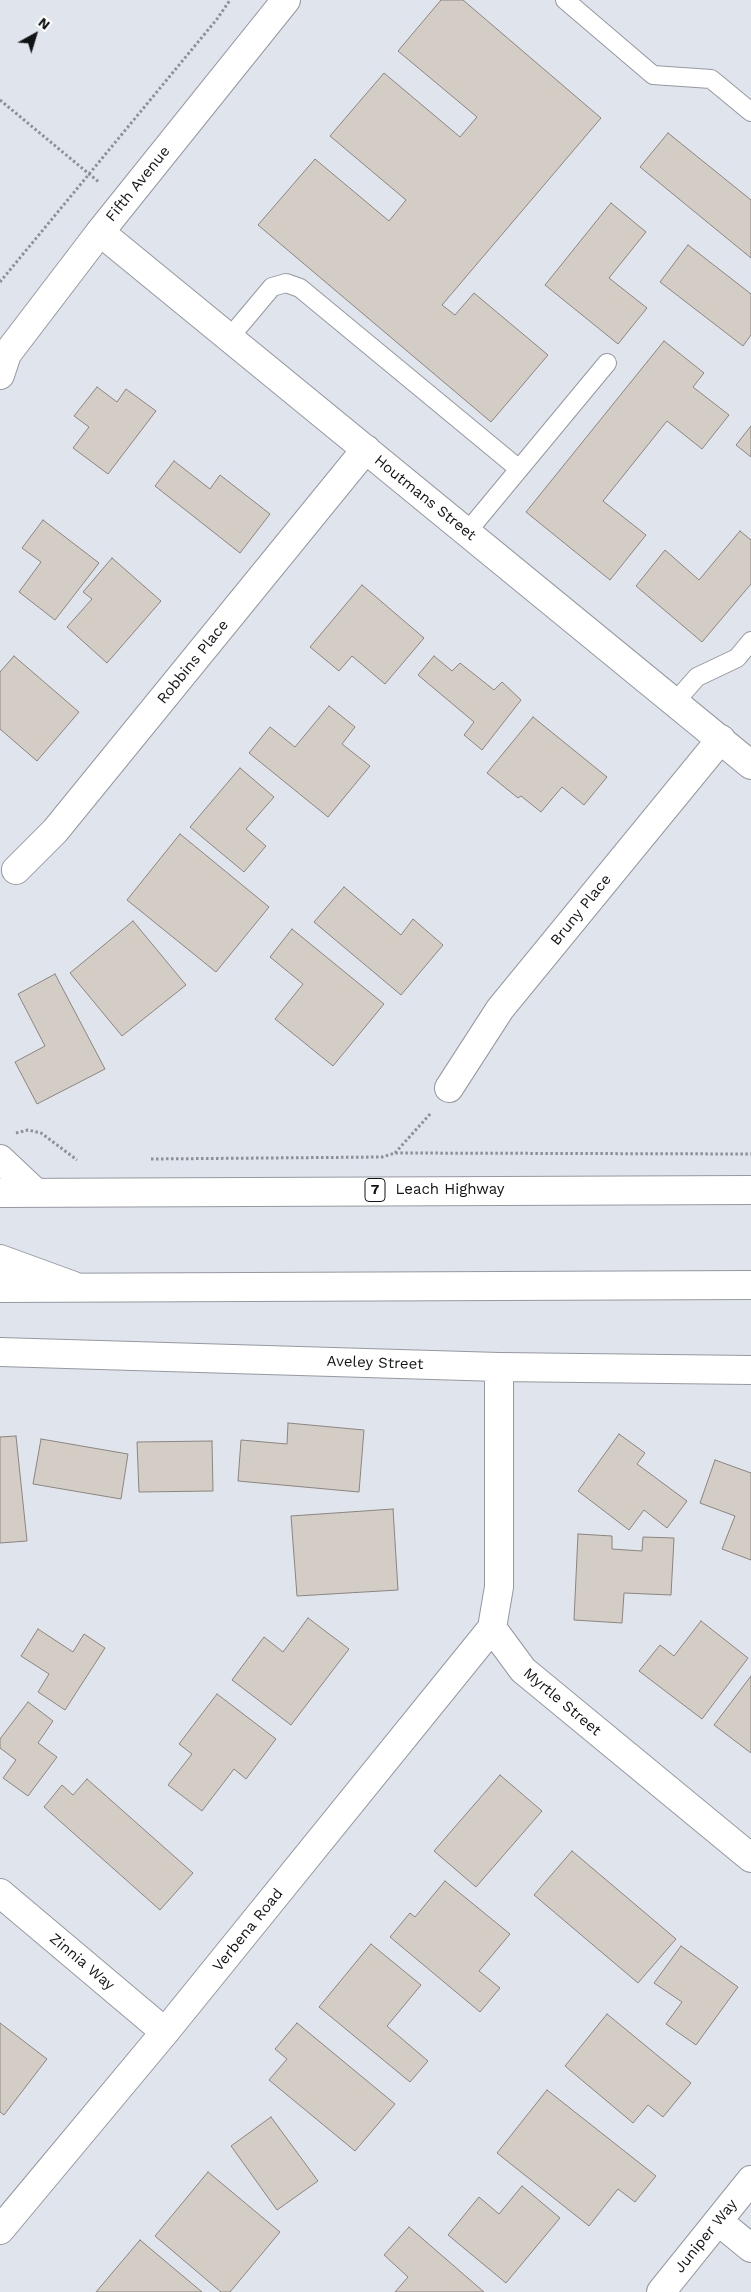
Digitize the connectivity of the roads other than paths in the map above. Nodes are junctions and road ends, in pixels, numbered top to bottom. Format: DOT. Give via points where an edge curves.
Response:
graph roads {
  1 [pos="286,0"];
  2 [pos="565,0"];
  3 [pos="751,112"];
  4 [pos="100,232"];
  5 [pos="230,337"];
  6 [pos="607,363"];
  7 [pos="0,375"];
  8 [pos="366,449"];
  9 [pos="519,469"];
  10 [pos="467,532"];
  11 [pos="751,641"];
  12 [pos="675,702"];
  13 [pos="721,739"];
  14 [pos="751,765"];
  15 [pos="16,870"];
  16 [pos="449,1088"];
  17 [pos="4,1147"];
  18 [pos="751,1190"];
  19 [pos="35,1192"];
  20 [pos="0,1193"];
  21 [pos="0,1259"];
  22 [pos="751,1285"];
  23 [pos="76,1287"];
  24 [pos="0,1288"];
  25 [pos="0,1352"];
  26 [pos="499,1367"];
  27 [pos="751,1370"];
  28 [pos="492,1628"];
  29 [pos="751,1858"];
  30 [pos="0,1893"];
  31 [pos="165,2032"];
  32 [pos="751,2180"];
  33 [pos="718,2221"];
  34 [pos="0,2230"];
  35 [pos="751,2248"];
  36 [pos="661,2292"];
  1 -- 4 [label="main road, Fifth Avenue"];
  2 -- 3 [label="lane" via="653,74 711,79"];
  4 -- 5 [label="main road, Houtmans Street"];
  4 -- 7 [label="main road, Fifth Avenue" via="7,354"];
  5 -- 8 [label="main road, Houtmans Street"];
  5 -- 9 [label="lane" via="272,287 286,282 300,288"];
  6 -- 9 [label="lane"];
  8 -- 10 [label="main road, Houtmans Street"];
  8 -- 15 [label="main road, Robbins Place" via="55,831"];
  9 -- 10 [label="lane"];
  10 -- 12 [label="main road, Houtmans Street"];
  11 -- 12 [label="lane" via="737,658 697,677"];
  12 -- 13 [label="main road, Houtmans Street"];
  13 -- 14 [label="main road, Houtmans Street"];
  13 -- 16 [label="main road, Bruny Place" via="500,1009"];
  17 -- 19 [label="main road"];
  18 -- 19 [label="main road, Leach Highway / 7"];
  19 -- 20 [label="main road, Leach Highway / 7"];
  21 -- 23 [label="main road"];
  22 -- 23 [label="main road"];
  23 -- 24 [label="main road"];
  25 -- 26 [label="main road, Aveley Street"];
  26 -- 27 [label="main road, Aveley Street"];
  26 -- 28 [label="main road" via="499,1587"];
  28 -- 29 [label="main road, Myrtle Street" via="523,1670"];
  28 -- 31 [label="main road, Verbena Road"];
  30 -- 31 [label="main road, Zinnia Way"];
  31 -- 34 [label="main road, Verbena Road"];
  32 -- 33 [label="main road, Juniper Way"];
  33 -- 35 [label="main road"];
  33 -- 36 [label="main road, Juniper Way"];
}
